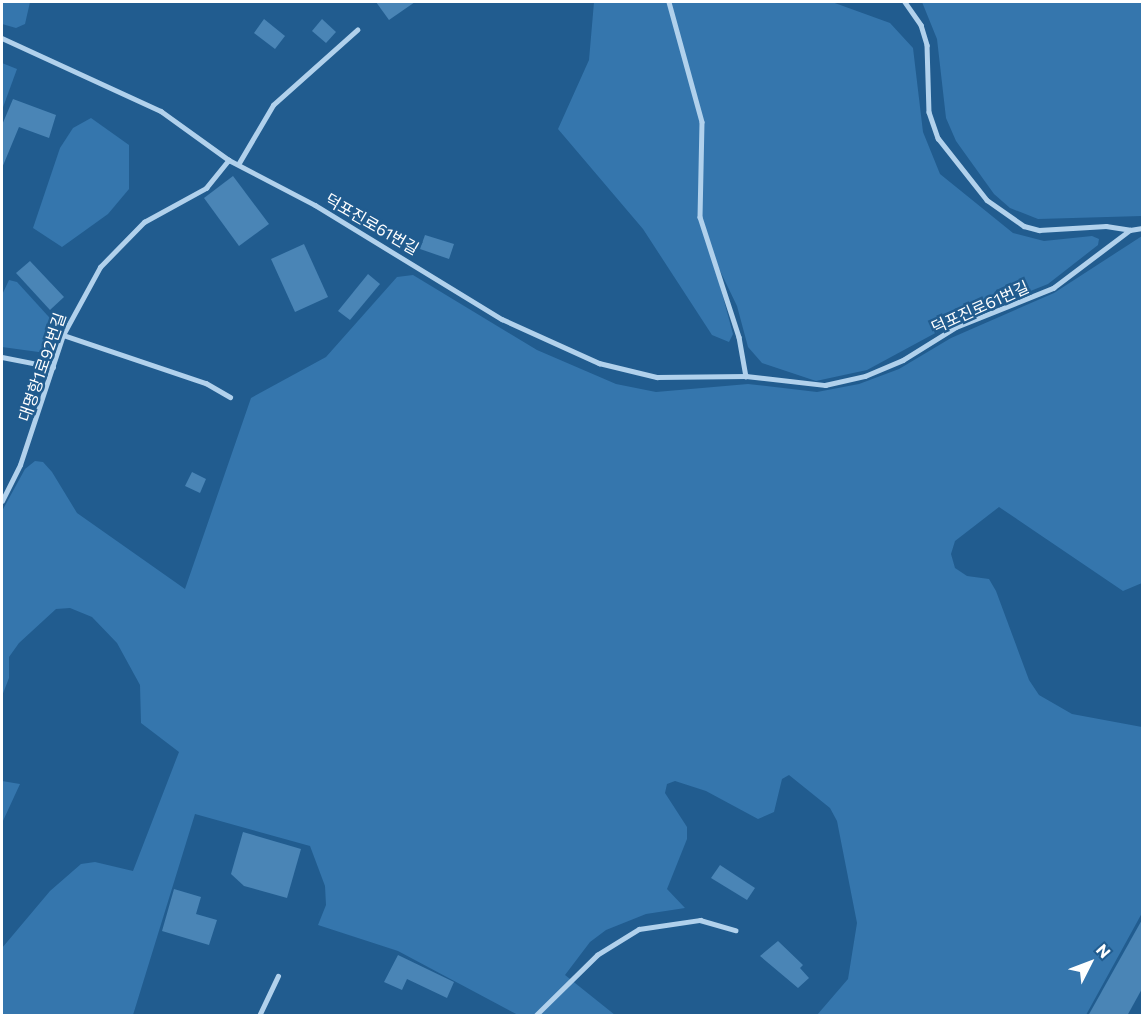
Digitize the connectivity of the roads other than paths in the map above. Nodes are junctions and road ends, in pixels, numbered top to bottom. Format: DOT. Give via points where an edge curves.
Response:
graph roads {
  1 [pos="669,2"];
  2 [pos="905,2"];
  3 [pos="357,30"];
  4 [pos="2,38"];
  5 [pos="229,160"];
  6 [pos="239,163"];
  7 [pos="1143,228"];
  8 [pos="1130,230"];
  9 [pos="63,335"];
  10 [pos="2,357"];
  11 [pos="53,367"];
  12 [pos="746,376"];
  13 [pos="230,397"];
  14 [pos="2,501"];
  15 [pos="736,930"];
  16 [pos="278,976"];
  17 [pos="259,1016"];
  18 [pos="535,1016"];
  1 -- 12 [label="lane" via="702,122 700,217 740,338"];
  2 -- 8 [label="lane" via="921,25 927,45 929,112 938,138 987,200 1024,226 1039,230 1106,226"];
  3 -- 6 [label="lane" via="327,62 273,105"];
  4 -- 5 [label="lane, 덕포진로61번길" via="161,111"];
  5 -- 6 [label="lane, 덕포진로61번길"];
  5 -- 9 [label="lane, 대명항1로92번길" via="206,188 144,222 113,250"];
  6 -- 12 [label="lane, 덕포진로61번길" via="502,319 598,363 677,379"];
  7 -- 8 [label="lane, 덕포진로61번길"];
  8 -- 12 [label="lane, 덕포진로61번길" via="1053,288 957,327 882,370 825,385"];
  9 -- 11 [label="lane, 대명항1로92번길"];
  9 -- 13 [label="lane" via="206,383"];
  10 -- 11 [label="lane"];
  11 -- 14 [label="lane, 대명항1로92번길" via="20,465"];
  15 -- 18 [label="lane" via="700,920 639,929 597,955"];
  16 -- 17 [label="lane"];
}
